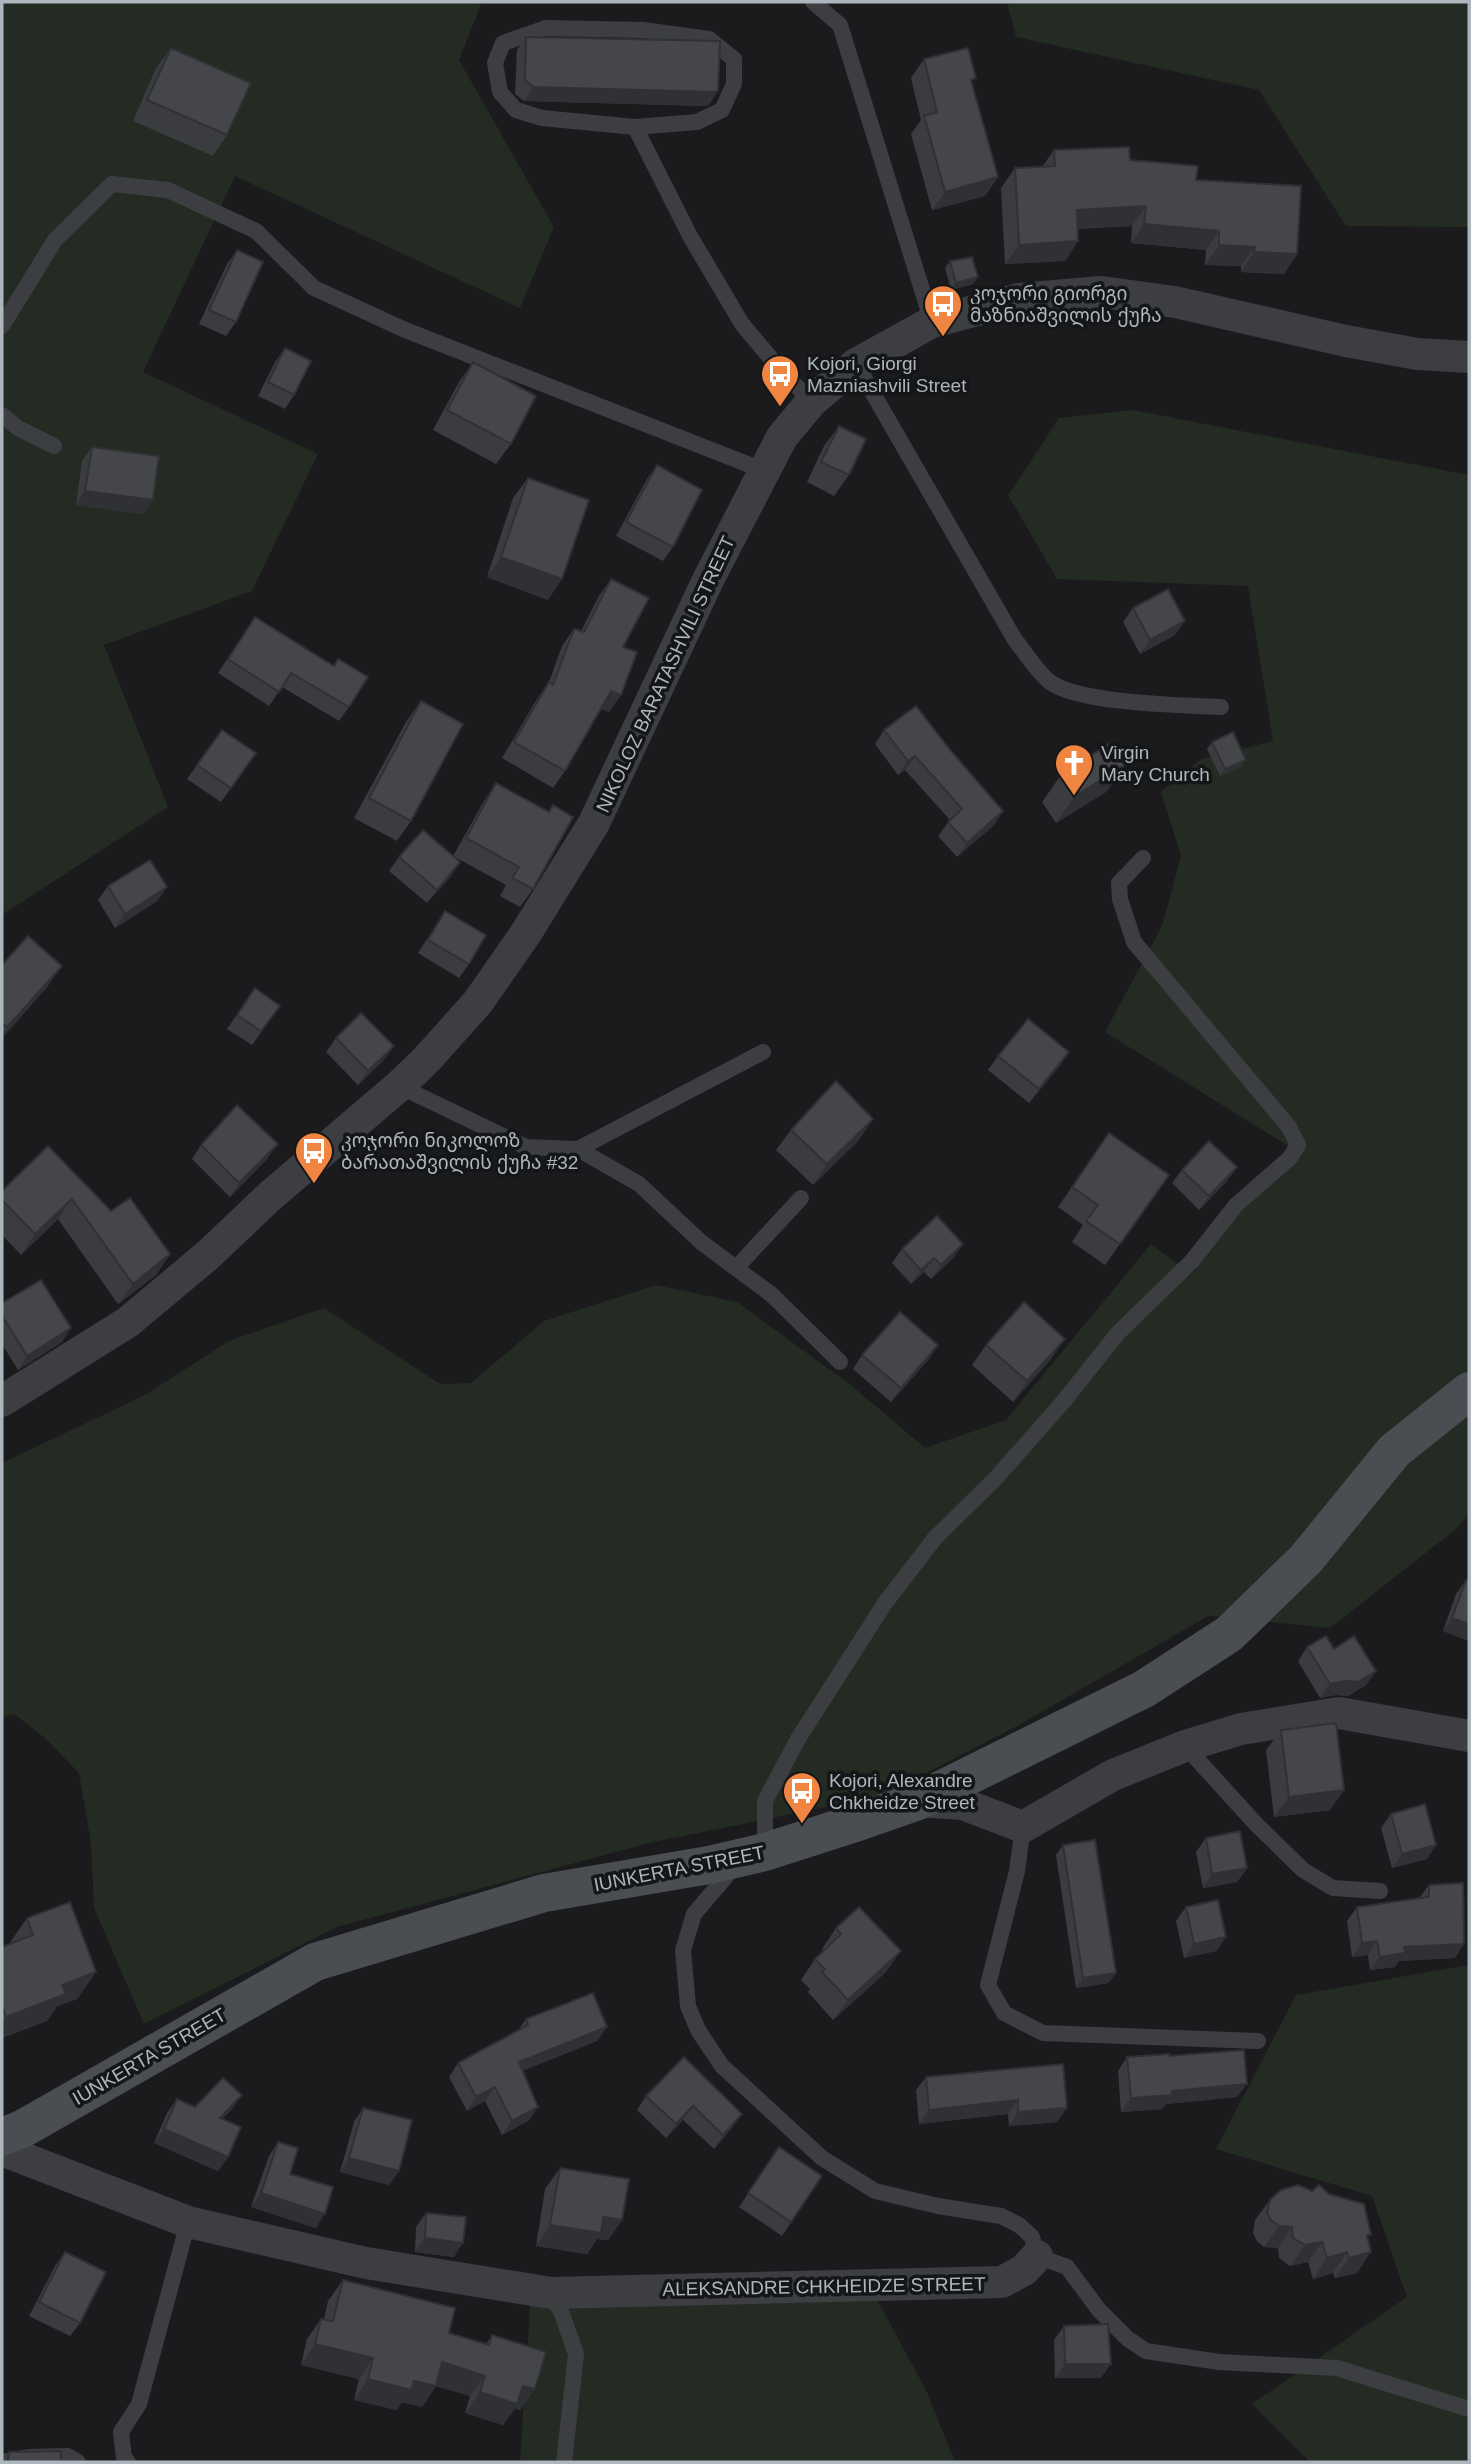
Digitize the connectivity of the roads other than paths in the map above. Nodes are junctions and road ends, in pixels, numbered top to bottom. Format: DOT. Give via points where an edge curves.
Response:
graph roads {
  1 [pos="813,2"];
  2 [pos="635,127"];
  3 [pos="932,322"];
  4 [pos="2,326"];
  5 [pos="1469,357"];
  6 [pos="856,364"];
  7 [pos="812,401"];
  8 [pos="2,415"];
  9 [pos="54,446"];
  10 [pos="765,471"];
  11 [pos="1221,707"];
  12 [pos="1143,858"];
  13 [pos="762,1052"];
  14 [pos="399,1086"];
  15 [pos="578,1149"];
  16 [pos="801,1198"];
  17 [pos="736,1268"];
  18 [pos="840,1362"];
  19 [pos="1469,1391"];
  20 [pos="2,1401"];
  21 [pos="1469,1736"];
  22 [pos="1185,1745"];
  23 [pos="918,1801"];
  24 [pos="1023,1827"];
  25 [pos="754,1855"];
  26 [pos="1380,1891"];
  27 [pos="1258,2041"];
  28 [pos="2,2137"];
  29 [pos="2,2150"];
  30 [pos="188,2222"];
  31 [pos="1037,2256"];
  32 [pos="551,2293"];
  33 [pos="1469,2409"];
  34 [pos="123,2461"];
  35 [pos="2,2462"];
  36 [pos="78,2462"];
  37 [pos="564,2462"];
  1 -- 3 [label="lane" via="840,25"];
  2 -- 2 [label="lane" via="542,118 516,110 500,92 495,63 503,43 546,28 643,30 709,39 734,59 734,84 722,110 696,122"];
  2 -- 7 [label="lane" via="690,236 742,324"];
  3 -- 5 [label="street, NIKOLOZ BARATASHVILI STREET" via="1019,299 1102,292 1175,302 1417,354"];
  3 -- 6 [label="street, NIKOLOZ BARATASHVILI STREET"];
  4 -- 10 [label="lane" via="55,240 112,184 168,190 256,230 314,288 403,329"];
  6 -- 7 [label="street, NIKOLOZ BARATASHVILI STREET"];
  6 -- 11 [label="lane" via="1015,640 1049,681 1069,692"];
  7 -- 10 [label="street, NIKOLOZ BARATASHVILI STREET" via="782,437"];
  8 -- 9 [label="lane"];
  10 -- 14 [label="street, NIKOLOZ BARATASHVILI STREET" via="708,580 594,823 478,1002"];
  12 -- 25 [label="lane" via="1119,883 1134,942 1289,1126 1298,1145 1290,1158 1236,1205 1192,1261 1118,1333 996,1478 935,1538 885,1603 798,1739 765,1801"];
  13 -- 15 [label="lane"];
  14 -- 15 [label="lane" via="526,1147"];
  14 -- 20 [label="street, NIKOLOZ BARATASHVILI STREET" via="128,1322"];
  15 -- 17 [label="lane" via="639,1184"];
  16 -- 17 [label="lane"];
  17 -- 18 [label="lane" via="772,1295"];
  19 -- 23 [label="main road, IUNKERTA STREET" via="1394,1451 1306,1559 1229,1634 1144,1689"];
  21 -- 22 [label="street" via="1339,1713 1241,1729"];
  22 -- 24 [label="street" via="1112,1775"];
  22 -- 26 [label="lane" via="1303,1870 1333,1888"];
  23 -- 24 [label="street" via="963,1804"];
  23 -- 25 [label="main road, IUNKERTA STREET"];
  24 -- 27 [label="lane" via="1017,1871 988,1985 1004,2013 1043,2034"];
  25 -- 28 [label="main road, IUNKERTA STREET" via="544,1893 315,1962"];
  25 -- 31 [label="lane" via="694,1914 683,1950 688,2007 722,2066 822,2158 875,2191 1001,2216 1032,2237"];
  29 -- 30 [label="street, ALEKSANDRE CHKHEIDZE STREET"];
  30 -- 32 [label="street, ALEKSANDRE CHKHEIDZE STREET" via="366,2263"];
  30 -- 34 [label="lane" via="139,2404 121,2432"];
  31 -- 32 [label="street, ALEKSANDRE CHKHEIDZE STREET" via="1002,2282"];
  31 -- 33 [label="lane" via="1068,2267 1098,2310 1146,2351 1219,2362 1337,2368"];
  32 -- 37 [label="lane" via="576,2354"];
  35 -- 36 [label="lane" via="68,2456"];
}
